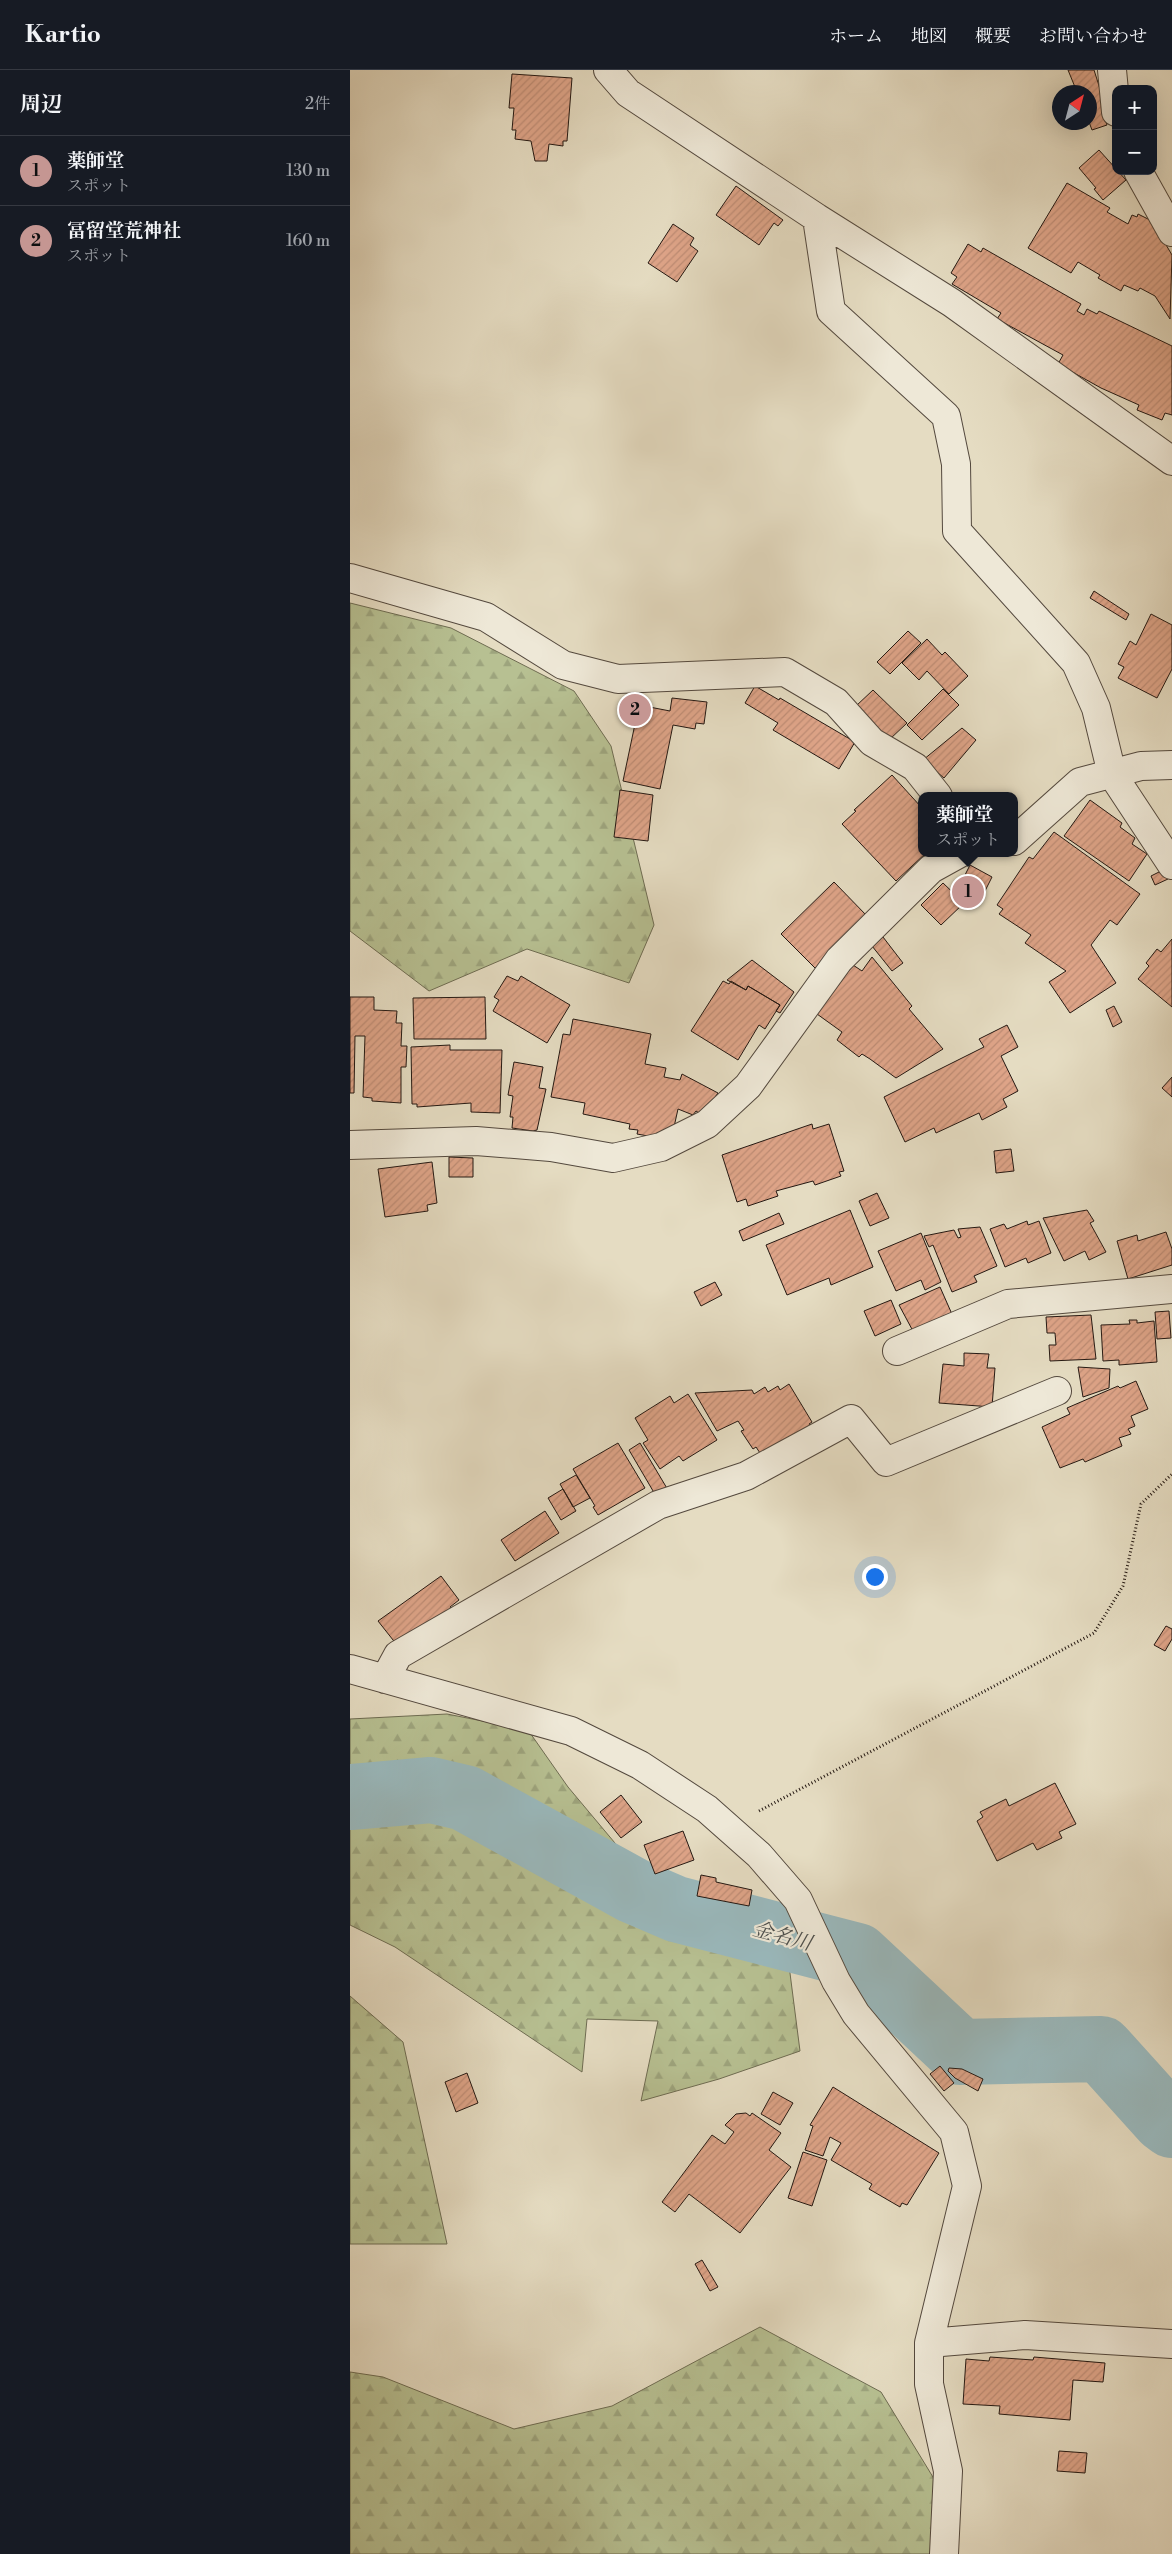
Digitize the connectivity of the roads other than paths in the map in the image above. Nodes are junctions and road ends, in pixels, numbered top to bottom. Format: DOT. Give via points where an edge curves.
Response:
graph roads {
  1 [pos="608,70"];
  2 [pos="1112,70"];
  3 [pos="1113,85"];
  4 [pos="1140,175"];
  5 [pos="817,218"];
  6 [pos="1172,232"];
  7 [pos="1172,461"];
  8 [pos="350,578"];
  9 [pos="1172,765"];
  10 [pos="1112,774"];
  11 [pos="935,792"];
  12 [pos="1018,837"];
  13 [pos="953,857"];
  14 [pos="1172,866"];
  15 [pos="350,1145"];
  16 [pos="1172,1290"];
  17 [pos="897,1351"];
  18 [pos="1057,1391"];
  19 [pos="350,1669"];
  20 [pos="385,1679"];
  21 [pos="929,2343"];
  22 [pos="1172,2344"];
  23 [pos="944,2554"];
  1 -- 5 [label="street" via="628,93"];
  2 -- 3 [label="street"];
  4 -- 6 [label="street"];
  5 -- 7 [label="street" via="952,303"];
  5 -- 10 [label="street" via="831,311 946,416 956,464 957,531 1076,663 1096,708"];
  8 -- 11 [label="street" via="486,617 564,665 618,679 785,672 836,702 872,742 916,767"];
  9 -- 10 [label="street" via="1141,766"];
  10 -- 12 [label="street" via="1080,782"];
  10 -- 14 [label="street"];
  13 -- 15 [label="street" via="931,869 839,960 748,1086 706,1124 661,1147 613,1158 551,1147 476,1142"];
  16 -- 17 [label="street" via="1008,1304"];
  18 -- 20 [label="street" via="886,1462 851,1419 746,1476 658,1506 398,1655"];
  19 -- 20 [label="street"];
  20 -- 21 [label="street" via="571,1731 640,1765 707,1808 759,1855 798,1900 836,1981 856,2014 954,2132 967,2186"];
  21 -- 22 [label="street" via="1025,2335"];
  21 -- 23 [label="street" via="929,2384 948,2471"];
}
